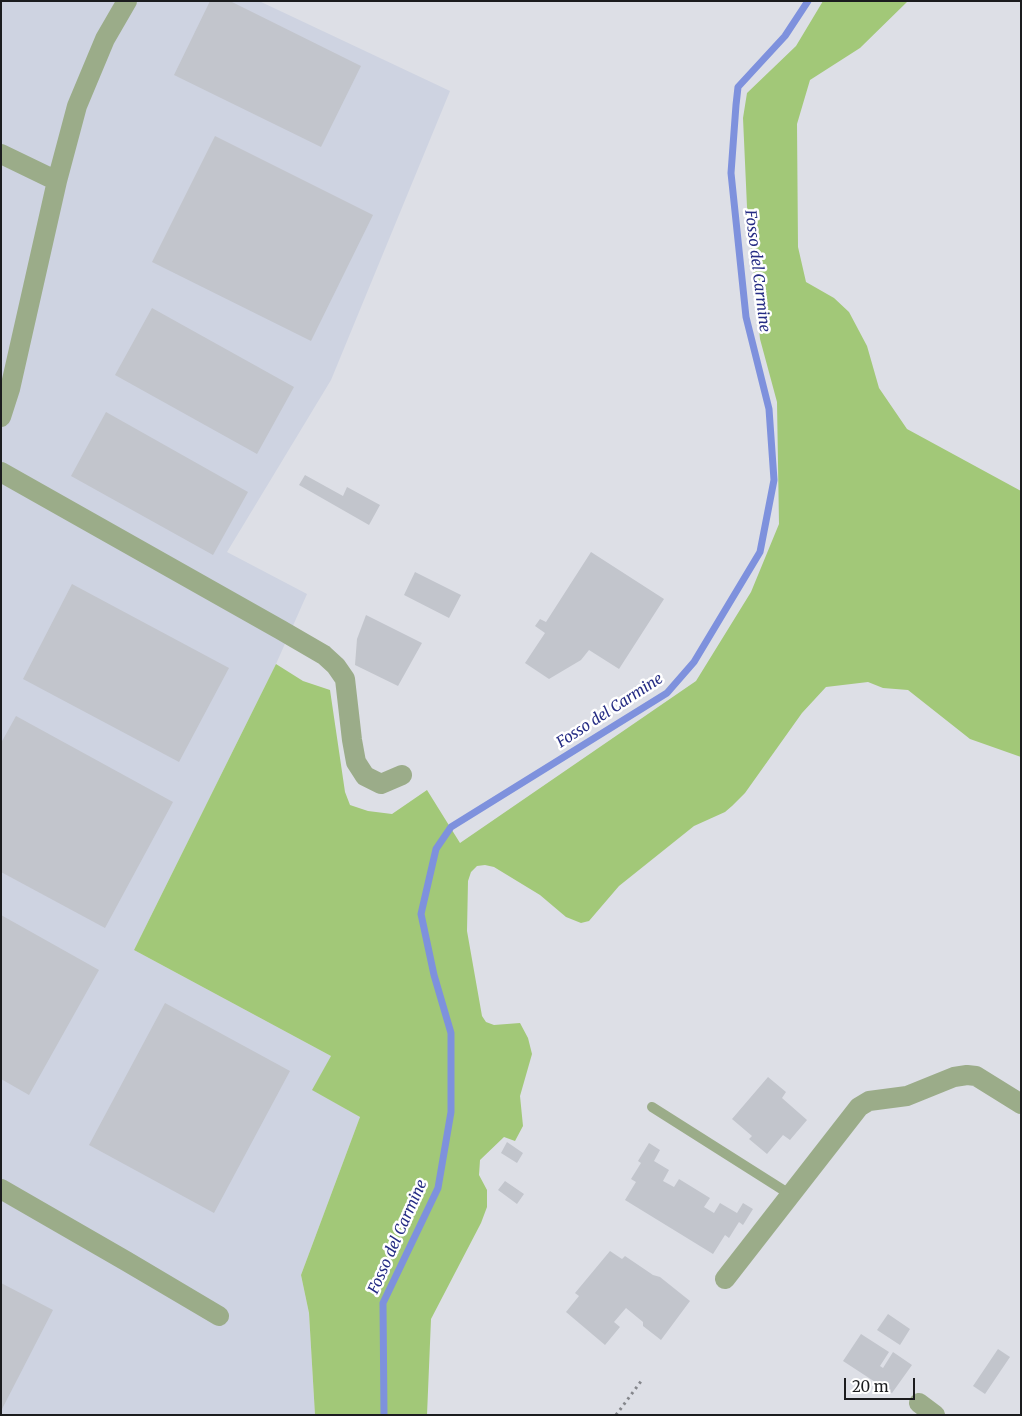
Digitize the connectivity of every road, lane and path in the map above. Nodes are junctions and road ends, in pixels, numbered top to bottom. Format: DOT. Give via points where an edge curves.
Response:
graph roads {
  1 [pos="127,1"];
  2 [pos="1,154"];
  3 [pos="57,181"];
  4 [pos="1,417"];
  5 [pos="1,472"];
  6 [pos="402,775"];
  7 [pos="1021,1104"];
  8 [pos="652,1106"];
  9 [pos="1,1189"];
  10 [pos="791,1195"];
  11 [pos="726,1279"];
  12 [pos="219,1316"];
  13 [pos="642,1380"];
  14 [pos="919,1403"];
  15 [pos="616,1415"];
  16 [pos="935,1415"];
  1 -- 3 [label="street" via="105,39 78,106"];
  2 -- 3 [label="street"];
  3 -- 4 [label="street" via="10,390"];
  5 -- 6 [label="street" via="324,655 345,678 356,762 365,776 380,784"];
  7 -- 10 [label="street" via="976,1076 967,1075 907,1096 869,1100 859,1106"];
  8 -- 10 [label="lane"];
  9 -- 12 [label="street"];
  10 -- 11 [label="street"];
  13 -- 15 [label="path"];
  14 -- 16 [label="street"];
}
